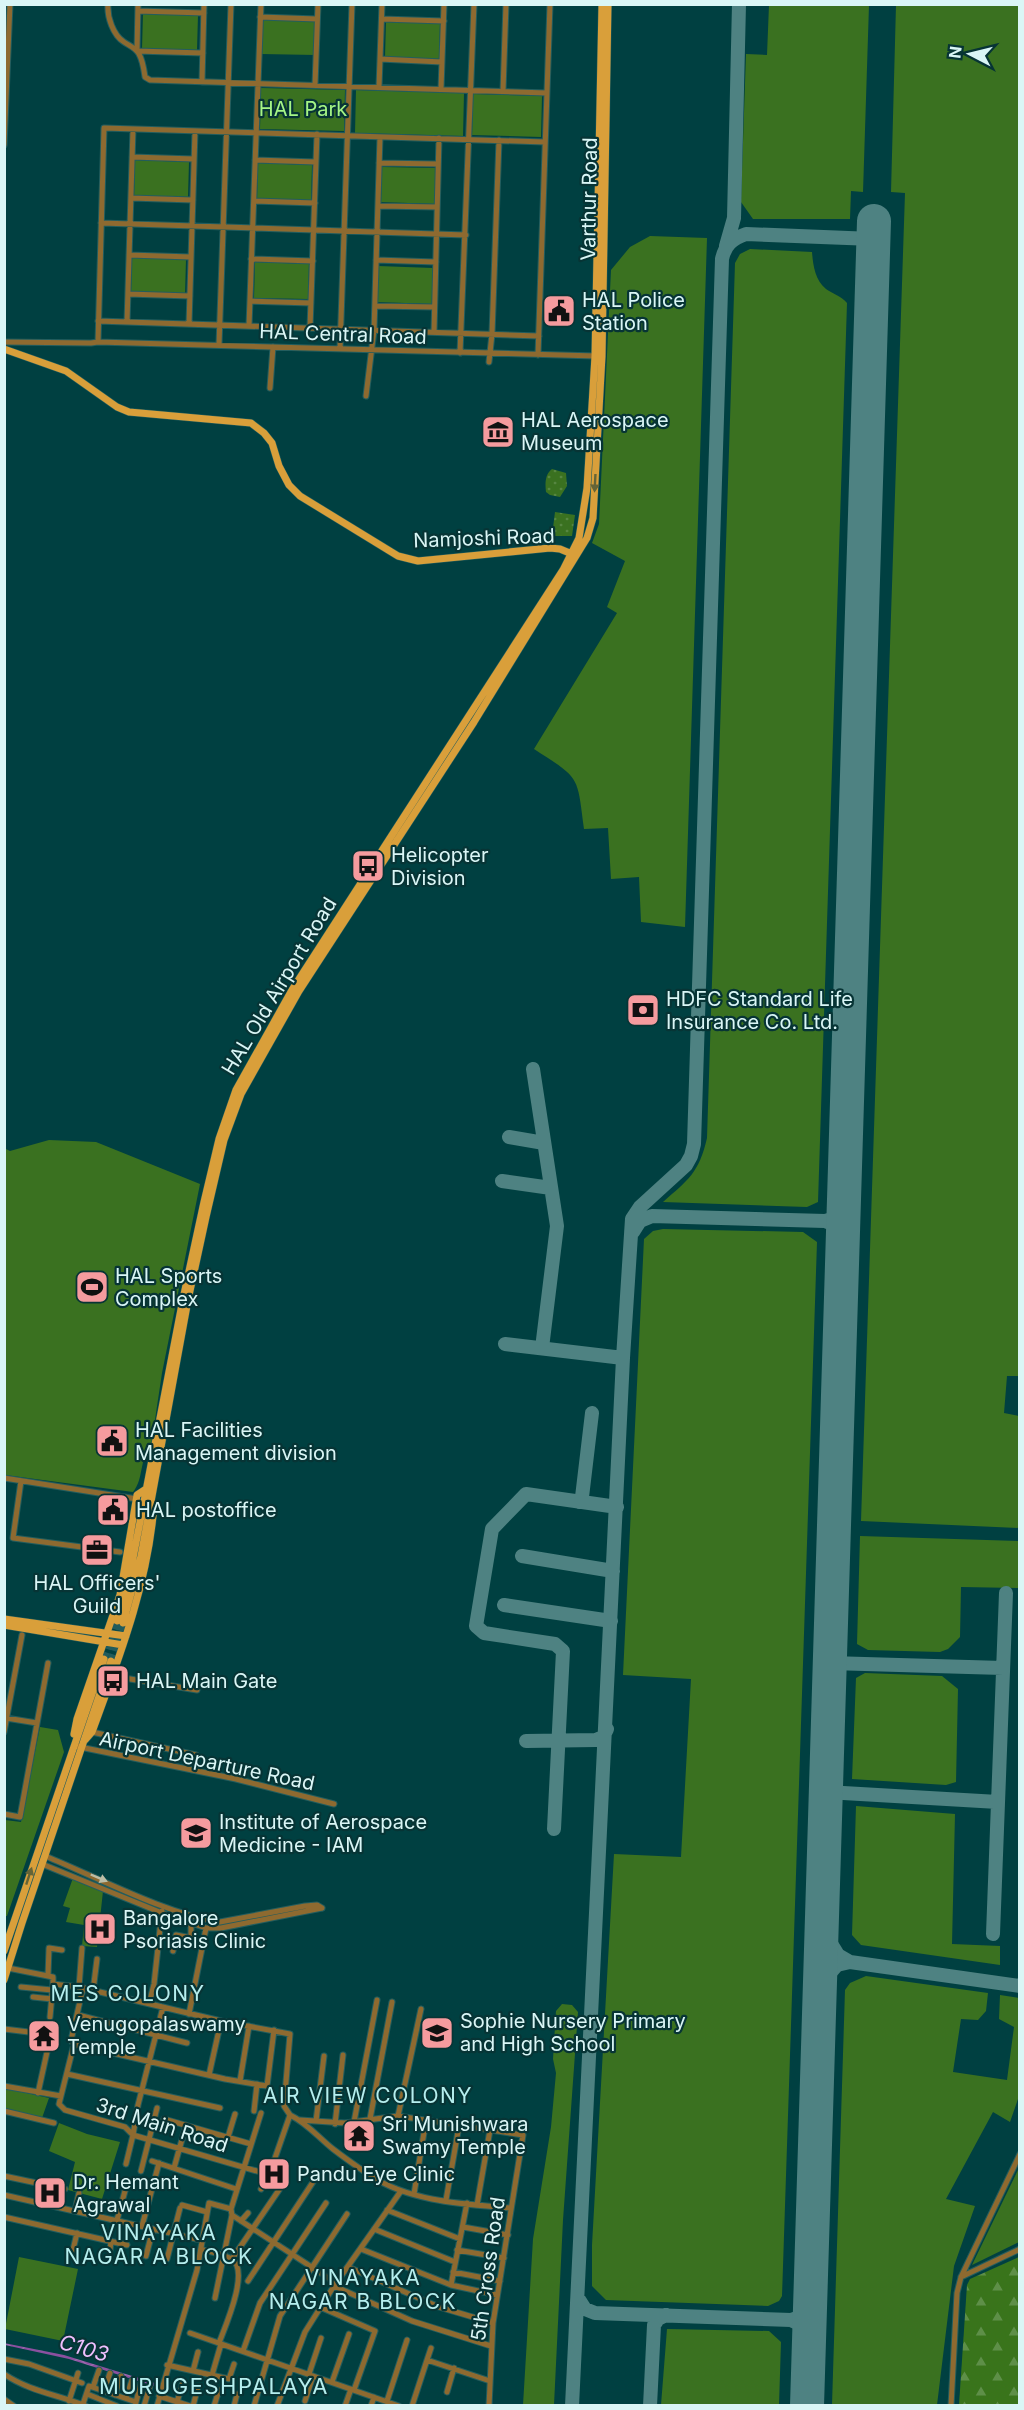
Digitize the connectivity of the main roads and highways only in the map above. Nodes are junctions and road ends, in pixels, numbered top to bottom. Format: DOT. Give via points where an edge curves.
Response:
graph roads {
  1 [pos="602,4"];
  2 [pos="608,4"];
  3 [pos="4,349"];
  4 [pos="599,356"];
  5 [pos="574,556"];
  6 [pos="571,568"];
  7 [pos="298,986"];
  8 [pos="149,1491"];
  9 [pos="4,1618"];
  10 [pos="120,1622"];
  11 [pos="4,1625"];
  12 [pos="106,1632"];
  13 [pos="126,1636"];
  14 [pos="104,1641"];
  15 [pos="123,1645"];
  16 [pos="107,1660"];
  17 [pos="80,1745"];
  18 [pos="8,1927"];
  19 [pos="4,1951"];
  20 [pos="4,1980"];
  1 -- 4 [label="main road, Varthur Road"];
  2 -- 4 [label="main road, Varthur Road"];
  3 -- 5 [label="main road, Namjoshi Road" via="66,371 129,412 251,423 272,443 289,485 300,496 398,556 418,561 550,548"];
  4 -- 5 [label="main road, Varthur Road" via="584,516"];
  5 -- 6 [label="main road, Varthur Road"];
  5 -- 7 [label="main road, HAL Old Airport Road"];
  6 -- 7 [label="main road, HAL Old Airport Road"];
  7 -- 8 [label="main road, HAL Old Airport Road" via="236,1090 219,1139 183,1299"];
  8 -- 10 [label="main road"];
  8 -- 12 [label="main road" via="137,1495 123,1582"];
  8 -- 13 [label="main road" via="154,1500 152,1532"];
  9 -- 12 [label="main road"];
  11 -- 14 [label="main road"];
  12 -- 13 [label="main road"];
  12 -- 14 [label="main road"];
  13 -- 15 [label="main road"];
  14 -- 15 [label="main road"];
  14 -- 17 [label="main road" via="77,1719 74,1734"];
  15 -- 17 [label="main road" via="92,1732"];
  16 -- 17 [label="main road"];
  18 -- 17 [label="main road, one-way"];
  17 -- 20 [label="main road"];
  18 -- 19 [label="main road"];
}
